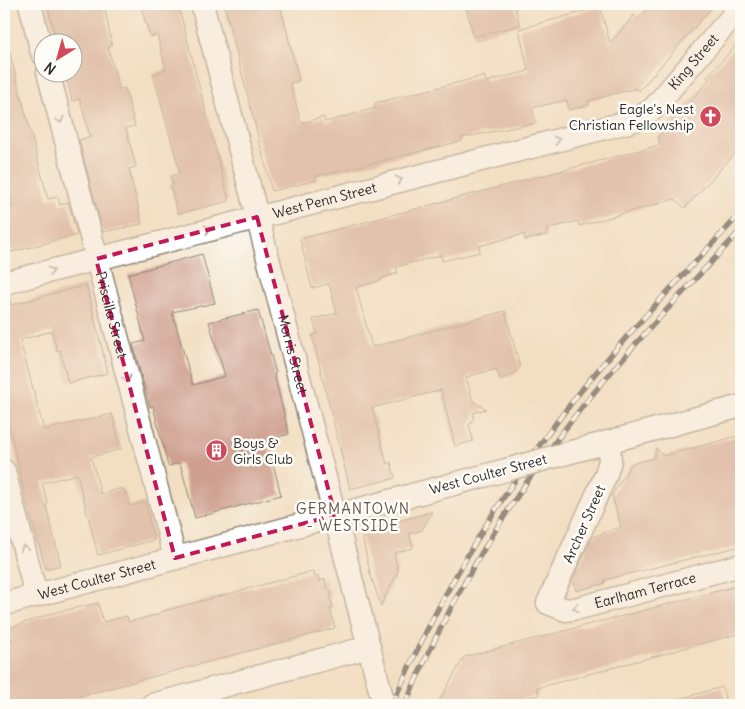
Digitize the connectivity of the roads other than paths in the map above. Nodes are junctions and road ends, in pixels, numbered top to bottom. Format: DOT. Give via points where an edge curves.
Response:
graph roads {
  1 [pos="30,4"];
  2 [pos="202,4"];
  3 [pos="741,6"];
  4 [pos="37,32"];
  5 [pos="51,82"];
  6 [pos="645,116"];
  7 [pos="257,217"];
  8 [pos="96,259"];
  9 [pos="4,283"];
  10 [pos="741,406"];
  11 [pos="609,442"];
  12 [pos="4,471"];
  13 [pos="335,515"];
  14 [pos="175,558"];
  15 [pos="741,565"];
  16 [pos="36,595"];
  17 [pos="548,603"];
  18 [pos="4,604"];
  19 [pos="369,647"];
  20 [pos="382,697"];
  21 [pos="152,705"];
  1 -- 4 [label="street"];
  2 -- 7 [label="street, Morris Street"];
  3 -- 6 [label="street, King Street"];
  5 -- 8 [label="street, Priscilla Street, one-way"];
  7 -- 6 [label="street, West Penn Street, one-way"];
  8 -- 7 [label="street, West Penn Street, one-way"];
  7 -- 13 [label="street, Morris Street"];
  9 -- 8 [label="street, West Penn Street, one-way"];
  8 -- 14 [label="street, Priscilla Street, one-way"];
  10 -- 11 [label="street, West Coulter Street"];
  11 -- 13 [label="street, West Coulter Street, bridge"];
  11 -- 17 [label="street, Archer Street" via="610,461 606,477"];
  16 -- 12 [label="street, one-way"];
  13 -- 14 [label="street, West Coulter Street"];
  13 -- 19 [label="street, Morris Street"];
  14 -- 16 [label="street, West Coulter Street"];
  15 -- 17 [label="street, Earlham Terrace, one-way" via="579,608 566,610"];
  16 -- 18 [label="street, West Coulter Street"];
  19 -- 20 [label="street, Morris Street"];
  19 -- 21 [label="street"];
}
